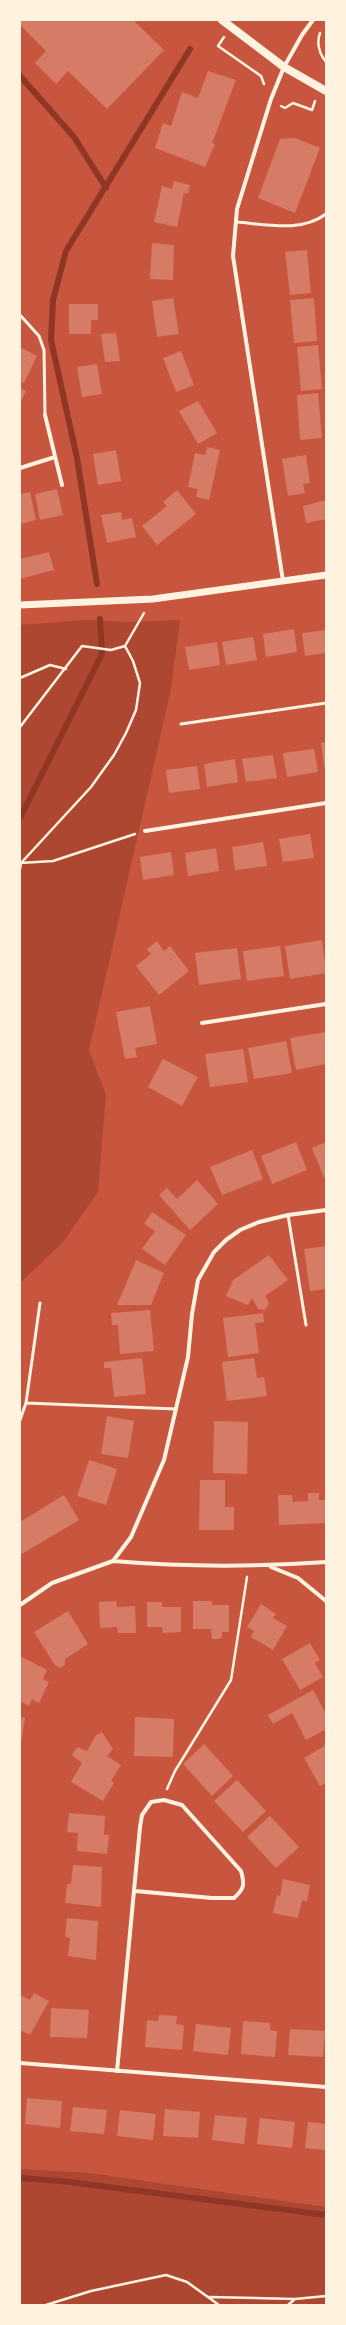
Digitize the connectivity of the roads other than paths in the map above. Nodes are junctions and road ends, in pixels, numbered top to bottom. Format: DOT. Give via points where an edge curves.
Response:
graph roads {
  1 [pos="222,20"];
  2 [pos="313,20"];
  3 [pos="284,67"];
  4 [pos="323,89"];
  5 [pos="326,214"];
  6 [pos="236,222"];
  7 [pos="20,315"];
  8 [pos="45,415"];
  9 [pos="55,457"];
  10 [pos="20,468"];
  11 [pos="62,486"];
  12 [pos="326,575"];
  13 [pos="283,582"];
  14 [pos="20,605"];
  15 [pos="326,703"];
  16 [pos="181,724"];
  17 [pos="326,803"];
  18 [pos="145,831"];
  19 [pos="326,1004"];
  20 [pos="202,1023"];
  21 [pos="326,1210"];
  22 [pos="288,1215"];
  23 [pos="40,1303"];
  24 [pos="306,1324"];
  25 [pos="26,1403"];
  26 [pos="176,1409"];
  27 [pos="20,1420"];
  28 [pos="113,1561"];
  29 [pos="326,1562"];
  30 [pos="269,1566"];
  31 [pos="326,1601"];
  32 [pos="20,1605"];
  33 [pos="135,1891"];
  34 [pos="20,2063"];
  35 [pos="116,2071"];
  36 [pos="326,2087"];
  1 -- 3 [label="main road"];
  2 -- 3 [label="street"];
  3 -- 4 [label="main road"];
  3 -- 6 [label="street" via="271,99 237,209"];
  5 -- 6 [label="lane" via="300,225"];
  6 -- 13 [label="street" via="233,256"];
  7 -- 8 [label="lane" via="39,336 44,350"];
  8 -- 9 [label="street"];
  9 -- 10 [label="street"];
  9 -- 11 [label="street"];
  12 -- 13 [label="street"];
  13 -- 14 [label="street" via="153,599"];
  15 -- 16 [label="lane"];
  17 -- 18 [label="street"];
  19 -- 20 [label="street"];
  21 -- 22 [label="street"];
  22 -- 24 [label="lane"];
  22 -- 26 [label="street" via="240,1230 214,1252 198,1280 188,1357"];
  23 -- 25 [label="lane"];
  25 -- 26 [label="lane"];
  25 -- 27 [label="lane"];
  26 -- 28 [label="street" via="161,1467 132,1537"];
  28 -- 30 [label="street" via="166,1565"];
  28 -- 32 [label="street" via="52,1583"];
  29 -- 30 [label="street"];
  30 -- 31 [label="street" via="298,1578"];
  33 -- 33 [label="street" via="142,1815 151,1802 164,1800 182,1805 187,1810 241,1872 243,1889 234,1898"];
  33 -- 35 [label="street"];
  34 -- 35 [label="street"];
  35 -- 36 [label="street"];
}
